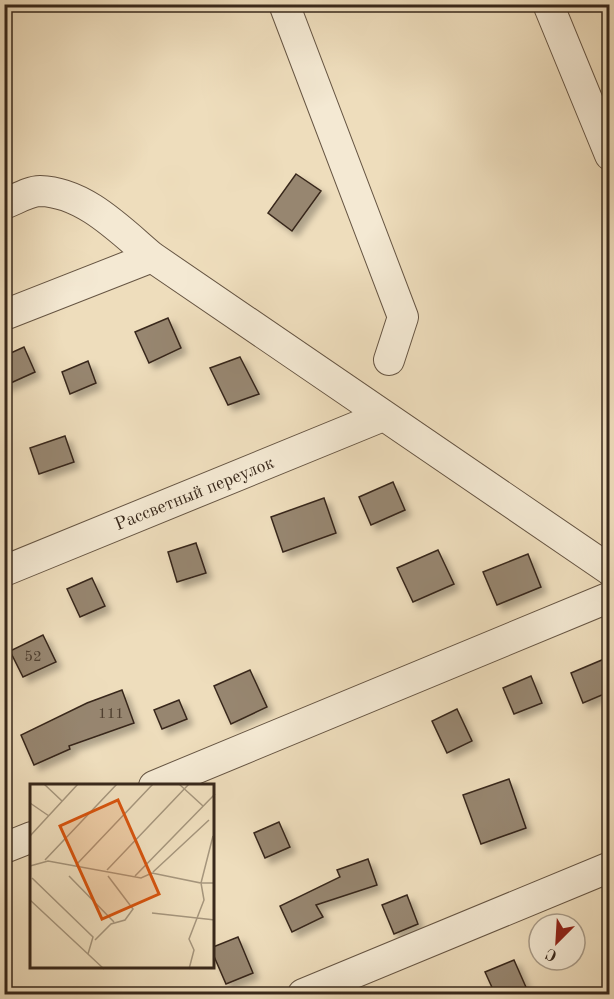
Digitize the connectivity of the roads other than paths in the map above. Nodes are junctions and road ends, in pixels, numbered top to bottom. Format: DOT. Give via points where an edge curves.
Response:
graph roads {
  1 [pos="284,4"];
  2 [pos="548,4"];
  3 [pos="609,155"];
  4 [pos="4,204"];
  5 [pos="152,257"];
  6 [pos="4,315"];
  7 [pos="388,360"];
  8 [pos="383,416"];
  9 [pos="609,570"];
  10 [pos="4,571"];
  11 [pos="609,597"];
  12 [pos="159,784"];
  13 [pos="30,838"];
  14 [pos="4,848"];
  15 [pos="609,867"];
  16 [pos="303,994"];
  1 -- 7 [label="street" via="403,317"];
  2 -- 3 [label="street"];
  4 -- 5 [label="street" via="38,191 66,196 97,212"];
  5 -- 6 [label="street"];
  5 -- 8 [label="street"];
  8 -- 9 [label="street"];
  8 -- 10 [label="street, Рассветный переулок"];
  11 -- 12 [label="street"];
  13 -- 14 [label="street"];
  15 -- 16 [label="street"];
}
